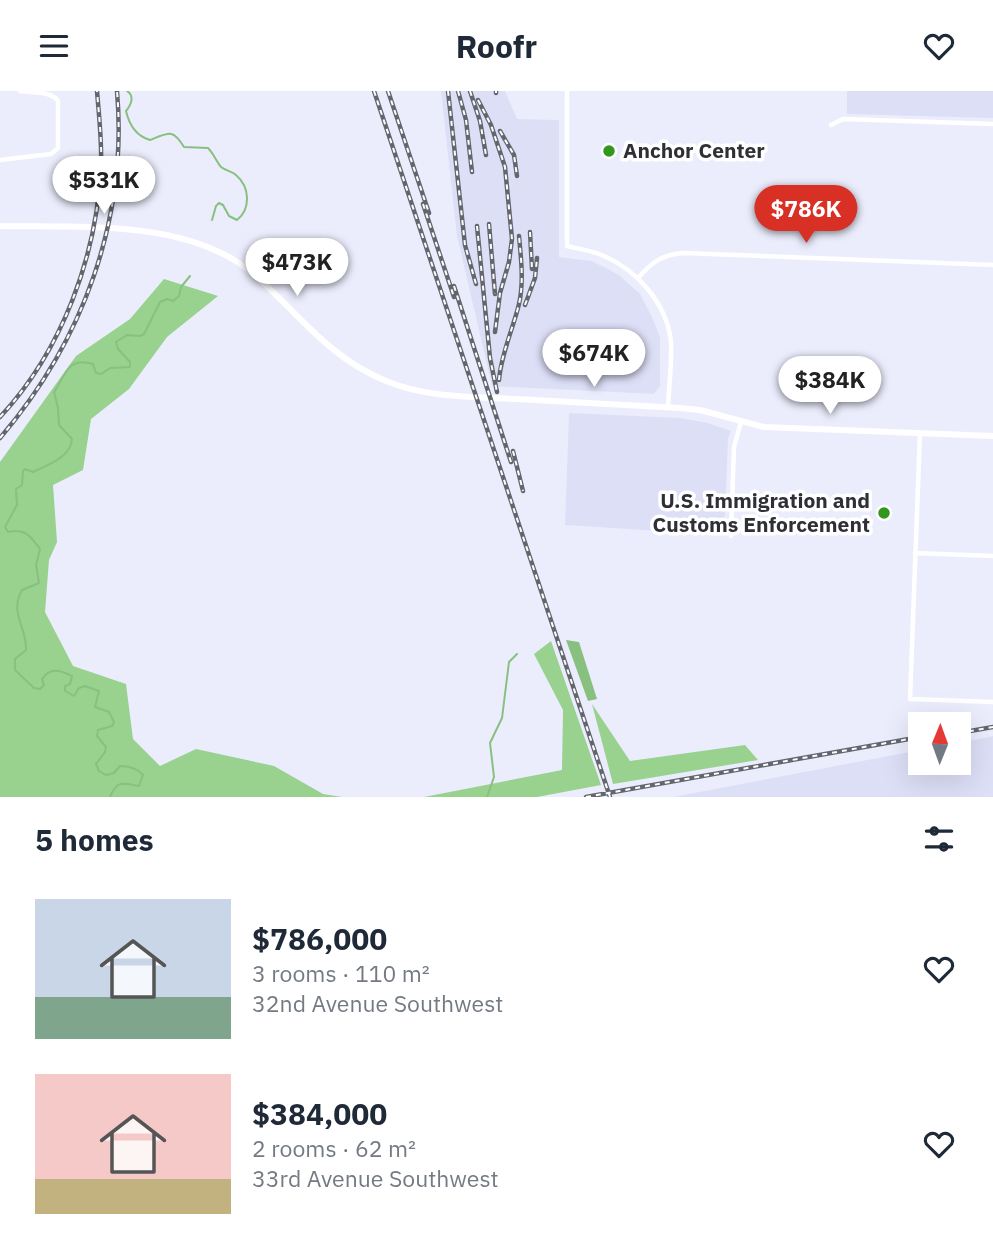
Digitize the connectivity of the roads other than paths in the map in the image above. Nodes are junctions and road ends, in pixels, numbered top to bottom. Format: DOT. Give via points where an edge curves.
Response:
graph roads {
  1 [pos="20,91"];
  2 [pos="567,91"];
  3 [pos="993,124"];
  4 [pos="831,125"];
  5 [pos="0,160"];
  6 [pos="0,226"];
  7 [pos="993,265"];
  8 [pos="638,278"];
  9 [pos="668,407"];
  10 [pos="741,422"];
  11 [pos="920,433"];
  12 [pos="993,436"];
  13 [pos="731,536"];
  14 [pos="915,553"];
  15 [pos="993,556"];
  16 [pos="993,702"];
  1 -- 5 [label="street" via="56,96 58,148 51,154"];
  2 -- 8 [label="street" via="567,246 613,260"];
  3 -- 4 [label="street" via="843,119"];
  6 -- 9 [label="street" via="134,230 174,236 215,251 254,275 326,346 358,368 409,390"];
  7 -- 8 [label="street" via="684,253 662,257"];
  8 -- 9 [label="street" via="656,301 671,341"];
  9 -- 10 [label="street" via="700,410"];
  10 -- 11 [label="street"];
  10 -- 13 [label="street" via="734,447"];
  11 -- 12 [label="street"];
  11 -- 14 [label="street"];
  14 -- 15 [label="street"];
  14 -- 16 [label="street" via="910,699"];
}
